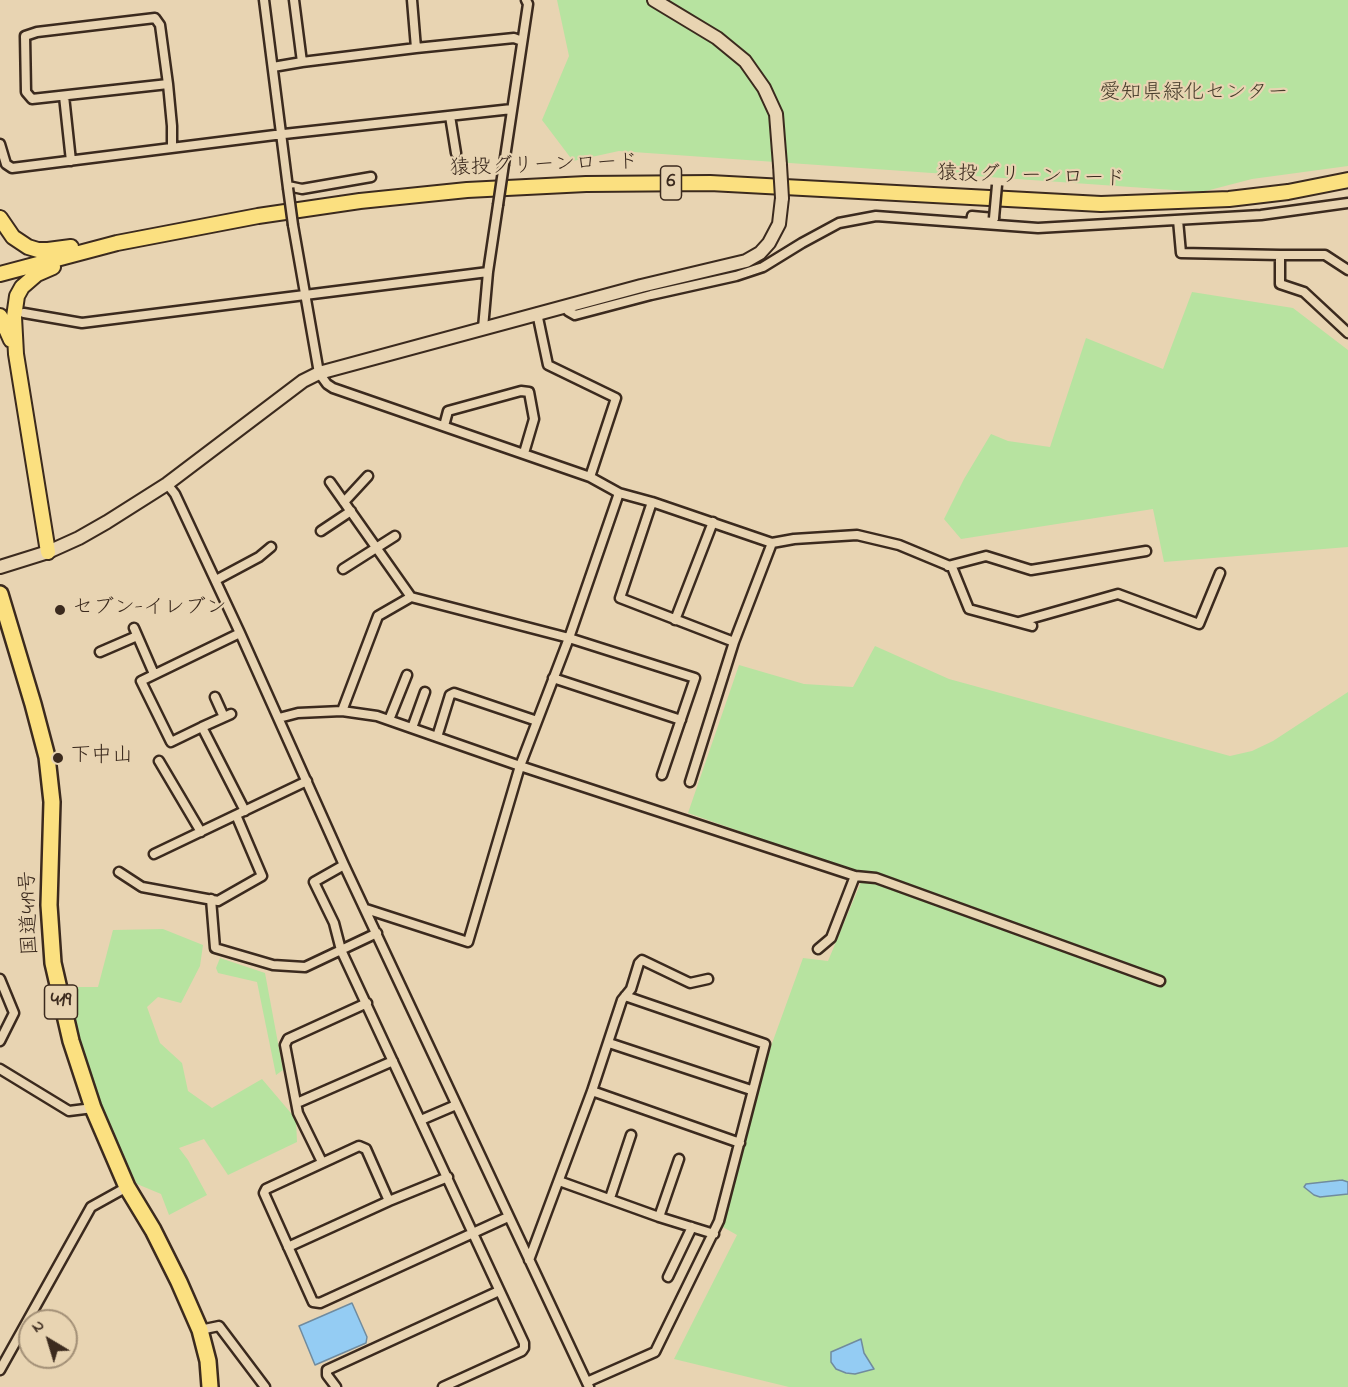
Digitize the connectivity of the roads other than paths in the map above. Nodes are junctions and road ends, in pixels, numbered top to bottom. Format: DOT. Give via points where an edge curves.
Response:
graph roads {
  1 [pos="264,0"];
  2 [pos="294,0"];
  3 [pos="412,0"];
  4 [pos="526,0"];
  5 [pos="654,0"];
  6 [pos="522,41"];
  7 [pos="416,48"];
  8 [pos="302,63"];
  9 [pos="273,67"];
  10 [pos="168,84"];
  11 [pos="64,96"];
  12 [pos="512,109"];
  13 [pos="450,116"];
  14 [pos="280,134"];
  15 [pos="0,144"];
  16 [pos="172,148"];
  17 [pos="456,153"];
  18 [pos="71,161"];
  19 [pos="371,177"];
  20 [pos="1348,180"];
  21 [pos="997,185"];
  22 [pos="288,187"];
  23 [pos="1348,203"];
  24 [pos="0,218"];
  25 [pos="1178,220"];
  26 [pos="971,222"];
  27 [pos="210,224"];
  28 [pos="170,232"];
  29 [pos="1280,255"];
  30 [pos="1348,270"];
  31 [pos="488,272"];
  32 [pos="0,274"];
  33 [pos="304,296"];
  34 [pos="567,306"];
  35 [pos="24,313"];
  36 [pos="537,313"];
  37 [pos="0,316"];
  38 [pos="483,328"];
  39 [pos="1348,333"];
  40 [pos="16,354"];
  41 [pos="319,372"];
  42 [pos="444,426"];
  43 [pos="524,453"];
  44 [pos="368,476"];
  45 [pos="590,477"];
  46 [pos="330,482"];
  47 [pos="167,484"];
  48 [pos="619,493"];
  49 [pos="344,502"];
  50 [pos="652,502"];
  51 [pos="351,511"];
  52 [pos="713,522"];
  53 [pos="321,531"];
  54 [pos="395,536"];
  55 [pos="772,543"];
  56 [pos="271,547"];
  57 [pos="376,548"];
  58 [pos="1146,551"];
  59 [pos="48,552"];
  60 [pos="948,566"];
  61 [pos="0,567"];
  62 [pos="343,569"];
  63 [pos="1220,573"];
  64 [pos="216,580"];
  65 [pos="0,594"];
  66 [pos="411,597"];
  67 [pos="675,620"];
  68 [pos="1019,622"];
  69 [pos="1032,626"];
  70 [pos="5,627"];
  71 [pos="240,633"];
  72 [pos="569,638"];
  73 [pos="734,642"];
  74 [pos="100,652"];
  75 [pos="154,674"];
  76 [pos="407,675"];
  77 [pos="553,678"];
  78 [pos="425,692"];
  79 [pos="215,697"];
  80 [pos="342,711"];
  81 [pos="279,718"];
  82 [pos="389,720"];
  83 [pos="681,720"];
  84 [pos="537,721"];
  85 [pos="202,727"];
  86 [pos="412,728"];
  87 [pos="437,737"];
  88 [pos="159,760"];
  89 [pos="520,766"];
  90 [pos="662,775"];
  91 [pos="307,781"];
  92 [pos="690,782"];
  93 [pos="240,813"];
  94 [pos="201,832"];
  95 [pos="154,854"];
  96 [pos="344,865"];
  97 [pos="119,872"];
  98 [pos="855,876"];
  99 [pos="211,899"];
  100 [pos="366,909"];
  101 [pos="377,933"];
  102 [pos="818,949"];
  103 [pos="341,950"];
  104 [pos="0,979"];
  105 [pos="708,979"];
  106 [pos="1160,981"];
  107 [pos="625,996"];
  108 [pos="367,1003"];
  109 [pos="0,1041"];
  110 [pos="609,1043"];
  111 [pos="393,1060"];
  112 [pos="0,1069"];
  113 [pos="592,1090"];
  114 [pos="751,1090"];
  115 [pos="297,1103"];
  116 [pos="456,1105"];
  117 [pos="93,1108"];
  118 [pos="421,1120"];
  119 [pos="632,1135"];
  120 [pos="740,1143"];
  121 [pos="679,1159"];
  122 [pos="322,1162"];
  123 [pos="448,1178"];
  124 [pos="559,1180"];
  125 [pos="127,1187"];
  126 [pos="610,1198"];
  127 [pos="389,1201"];
  128 [pos="508,1217"];
  129 [pos="659,1217"];
  130 [pos="692,1227"];
  131 [pos="473,1233"];
  132 [pos="714,1234"];
  133 [pos="288,1247"];
  134 [pos="529,1260"];
  135 [pos="668,1277"];
  136 [pos="499,1291"];
  137 [pos="200,1330"];
  138 [pos="0,1370"];
  139 [pos="466,1376"];
  140 [pos="588,1385"];
  141 [pos="210,1387"];
  142 [pos="265,1387"];
  143 [pos="336,1387"];
  144 [pos="443,1387"];
  145 [pos="471,1387"];
  1 -- 9 [label="street"];
  2 -- 8 [label="street"];
  3 -- 7 [label="street"];
  4 -- 6 [label="street"];
  5 -- 34 [label="street, bridge" via="717,38 745,61 765,88 776,114 782,198 779,224 769,243 746,261"];
  6 -- 7 [label="street" via="514,38"];
  6 -- 12 [label="street"];
  7 -- 8 [label="street"];
  8 -- 9 [label="street"];
  9 -- 14 [label="street"];
  10 -- 11 [label="street"];
  10 -- 11 [label="street" via="160,25 155,18 25,36 26,92 32,99"];
  10 -- 16 [label="street"];
  11 -- 18 [label="street"];
  12 -- 13 [label="street"];
  12 -- 31 [label="street, bridge"];
  13 -- 14 [label="street"];
  13 -- 17 [label="street"];
  14 -- 16 [label="street"];
  14 -- 22 [label="street"];
  15 -- 18 [label="street" via="6,164 12,168"];
  16 -- 18 [label="street"];
  19 -- 22 [label="street" via="302,189"];
  20 -- 27 [label="main road, 猿投グリーンロード / 6" via="1229,199 1101,204 710,183 526,186 360,201"];
  21 -- 26 [label="street, bridge" via="994,218 972,216"];
  22 -- 33 [label="street, bridge"];
  23 -- 25 [label="street" via="1261,216"];
  24 -- 27 [label="main road" via="13,237 38,250"];
  25 -- 26 [label="street" via="1038,228"];
  25 -- 29 [label="street" via="1181,253"];
  26 -- 34 [label="street" via="876,216 856,219 820,233 763,267 736,276 575,315"];
  27 -- 28 [label="main road, 猿投グリーンロード / 6"];
  28 -- 32 [label="main road, 猿投グリーンロード / 6"];
  28 -- 40 [label="main road" via="68,262 29,279 15,305"];
  29 -- 30 [label="street" via="1325,255"];
  29 -- 39 [label="street" via="1280,284 1304,292"];
  31 -- 33 [label="street"];
  31 -- 38 [label="street"];
  33 -- 35 [label="street" via="82,323"];
  33 -- 41 [label="street"];
  34 -- 36 [label="street"];
  36 -- 38 [label="street"];
  36 -- 45 [label="street" via="548,365 616,398"];
  37 -- 40 [label="main road"];
  38 -- 41 [label="street"];
  40 -- 59 [label="main road"];
  41 -- 42 [label="street" via="333,388"];
  41 -- 47 [label="street"];
  42 -- 43 [label="street"];
  42 -- 43 [label="street" via="448,411 529,392 534,419"];
  43 -- 45 [label="street"];
  44 -- 49 [label="street"];
  45 -- 48 [label="street"];
  46 -- 49 [label="street"];
  47 -- 59 [label="street"];
  47 -- 64 [label="street"];
  48 -- 50 [label="street"];
  48 -- 72 [label="street"];
  49 -- 51 [label="street"];
  50 -- 52 [label="street"];
  50 -- 67 [label="street" via="620,598"];
  51 -- 53 [label="street"];
  51 -- 57 [label="street"];
  52 -- 55 [label="street"];
  52 -- 67 [label="street"];
  54 -- 57 [label="street"];
  55 -- 60 [label="street" via="857,536 899,545"];
  55 -- 73 [label="street"];
  56 -- 64 [label="street"];
  57 -- 62 [label="street"];
  57 -- 66 [label="street"];
  58 -- 60 [label="street" via="1032,570 986,556"];
  59 -- 61 [label="street"];
  60 -- 68 [label="street" via="952,567 969,609"];
  63 -- 68 [label="street" via="1199,624 1118,594"];
  64 -- 71 [label="street"];
  65 -- 70 [label="highway, 国道419号 / 419"];
  66 -- 72 [label="street"];
  66 -- 80 [label="street" via="378,616"];
  67 -- 73 [label="street"];
  68 -- 69 [label="street"];
  70 -- 117 [label="highway, 国道419号 / 419" via="33,704 47,758 52,802 49,906 53,963 71,1041"];
  71 -- 75 [label="street"];
  71 -- 81 [label="street"];
  72 -- 77 [label="street"];
  72 -- 83 [label="street" via="695,678"];
  73 -- 92 [label="street"];
  74 -- 75 [label="street" via="135,632"];
  75 -- 85 [label="street" via="141,681 171,742"];
  76 -- 82 [label="street"];
  77 -- 83 [label="street"];
  77 -- 84 [label="street"];
  78 -- 86 [label="street"];
  79 -- 85 [label="street" via="228,716"];
  80 -- 81 [label="street"];
  80 -- 82 [label="street"];
  81 -- 91 [label="street"];
  82 -- 86 [label="street"];
  83 -- 90 [label="street"];
  84 -- 87 [label="street" via="454,693 450,695"];
  84 -- 89 [label="street"];
  85 -- 93 [label="street"];
  86 -- 87 [label="street"];
  87 -- 89 [label="street"];
  88 -- 94 [label="street"];
  89 -- 98 [label="street"];
  89 -- 100 [label="street" via="468,942"];
  91 -- 93 [label="street"];
  91 -- 96 [label="street"];
  93 -- 94 [label="street"];
  93 -- 99 [label="street" via="262,876 218,901"];
  94 -- 95 [label="street"];
  96 -- 100 [label="street"];
  96 -- 103 [label="street" via="314,882 334,923"];
  97 -- 99 [label="street" via="142,887"];
  98 -- 102 [label="street" via="831,938"];
  98 -- 106 [label="street" via="876,878"];
  99 -- 103 [label="street" via="215,948 273,965 306,967"];
  100 -- 101 [label="street"];
  101 -- 103 [label="street"];
  101 -- 116 [label="street"];
  103 -- 108 [label="street"];
  104 -- 109 [label="street" via="14,1013"];
  105 -- 107 [label="street" via="690,983 642,960"];
  107 -- 110 [label="street"];
  107 -- 114 [label="street" via="765,1044"];
  108 -- 111 [label="street"];
  108 -- 115 [label="street" via="288,1039 285,1045"];
  110 -- 113 [label="street"];
  110 -- 114 [label="street"];
  111 -- 115 [label="street"];
  111 -- 118 [label="street"];
  112 -- 117 [label="street" via="69,1111"];
  113 -- 120 [label="street"];
  113 -- 124 [label="street"];
  114 -- 120 [label="street"];
  115 -- 122 [label="street"];
  116 -- 118 [label="street"];
  116 -- 128 [label="street"];
  117 -- 125 [label="highway, 国道419号 / 419"];
  118 -- 123 [label="street"];
  119 -- 126 [label="street"];
  120 -- 132 [label="street"];
  121 -- 129 [label="street"];
  122 -- 127 [label="street" via="359,1146 366,1149"];
  122 -- 133 [label="street" via="264,1193"];
  123 -- 127 [label="street"];
  123 -- 131 [label="street"];
  124 -- 126 [label="street"];
  124 -- 134 [label="street"];
  125 -- 137 [label="highway, 国道419号 / 419" via="153,1230"];
  125 -- 138 [label="street" via="91,1207"];
  126 -- 129 [label="street"];
  127 -- 133 [label="street"];
  128 -- 131 [label="street"];
  128 -- 134 [label="street"];
  129 -- 130 [label="street"];
  130 -- 132 [label="street"];
  130 -- 135 [label="street"];
  131 -- 133 [label="street" via="320,1303 313,1302"];
  131 -- 136 [label="street"];
  132 -- 140 [label="street" via="655,1352"];
  134 -- 140 [label="street"];
  136 -- 139 [label="street" via="524,1348"];
  136 -- 143 [label="street" via="327,1370"];
  137 -- 141 [label="highway, 国道419号 / 419"];
  137 -- 142 [label="street" via="219,1326"];
  139 -- 144 [label="street"];
  139 -- 145 [label="street"];
}
